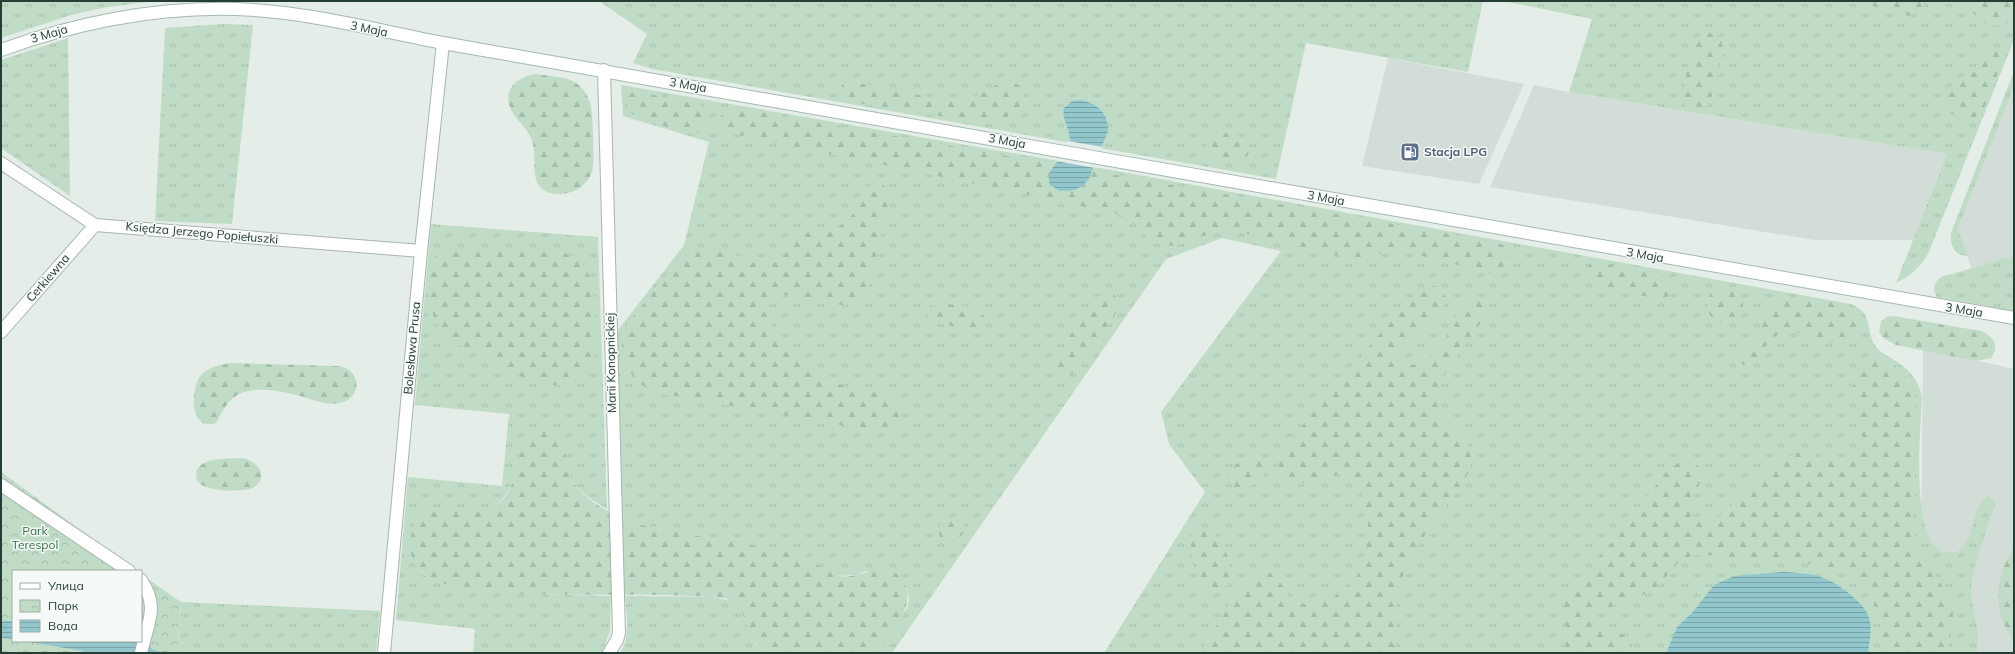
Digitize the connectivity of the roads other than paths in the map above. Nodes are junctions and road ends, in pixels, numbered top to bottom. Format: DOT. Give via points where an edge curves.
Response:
graph roads {
  1 [pos="443,43"];
  2 [pos="1,50"];
  3 [pos="604,70"];
  4 [pos="1,163"];
  5 [pos="95,225"];
  6 [pos="421,251"];
  7 [pos="2014,318"];
  8 [pos="1,332"];
  9 [pos="1,485"];
  10 [pos="128,570"];
  11 [pos="142,582"];
  12 [pos="141,653"];
  13 [pos="384,653"];
  14 [pos="609,653"];
  1 -- 2 [label="street, 3 Maja" via="302,16 235,9 160,12 95,22 40,36"];
  1 -- 3 [label="street, 3 Maja"];
  1 -- 6 [label="street, Bolesława Prusa"];
  3 -- 7 [label="street, 3 Maja" via="1734,271"];
  3 -- 14 [label="street, Marii Konopnickiej" via="619,633"];
  4 -- 5 [label="street, Księdza Jerzego Popiełuszki"];
  5 -- 6 [label="street, Księdza Jerzego Popiełuszki"];
  5 -- 8 [label="street, Cerkiewna"];
  6 -- 13 [label="street, Bolesława Prusa"];
  9 -- 10 [label="street"];
  11 -- 12 [label="street" via="149,592 152,604"];
}
